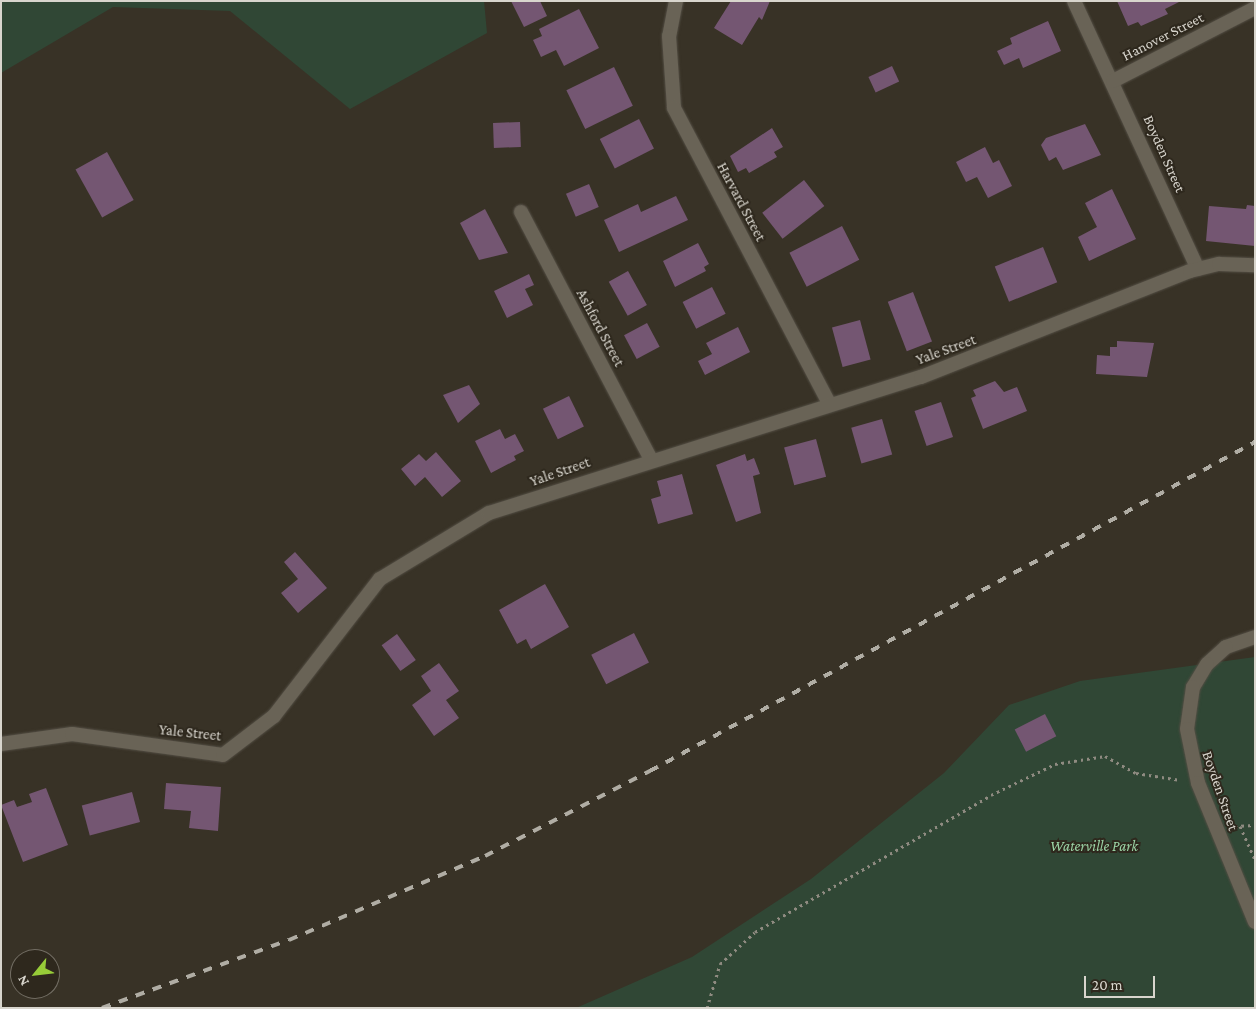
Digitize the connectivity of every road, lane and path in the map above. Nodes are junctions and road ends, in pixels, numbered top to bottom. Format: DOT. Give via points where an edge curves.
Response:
graph roads {
  1 [pos="676,1"];
  2 [pos="1074,1"];
  3 [pos="1255,8"];
  4 [pos="1113,81"];
  5 [pos="521,212"];
  6 [pos="1255,265"];
  7 [pos="1198,269"];
  8 [pos="830,405"];
  9 [pos="651,460"];
  10 [pos="1255,637"];
  11 [pos="1,744"];
  12 [pos="1198,783"];
  13 [pos="1240,826"];
  14 [pos="1255,859"];
  15 [pos="1255,922"];
  16 [pos="707,1008"];
  1 -- 8 [label="street, Harvard Street" via="669,36 674,108"];
  2 -- 4 [label="street, Boyden Street"];
  3 -- 4 [label="street, Hanover Street"];
  4 -- 7 [label="street, Boyden Street"];
  5 -- 9 [label="street, Ashford Street"];
  6 -- 7 [label="street"];
  7 -- 8 [label="street, Yale Street" via="952,365"];
  8 -- 9 [label="street, Yale Street"];
  9 -- 11 [label="street, Yale Street" via="490,513 380,579 274,716 223,755 72,734"];
  10 -- 12 [label="street, Boyden Street" via="1216,654 1194,687 1187,729"];
  12 -- 15 [label="street, Boyden Street"];
  12 -- 16 [label="path" via="1136,773 1105,756 1055,764 991,795 755,932 720,964"];
  13 -- 14 [label="path"];
}
